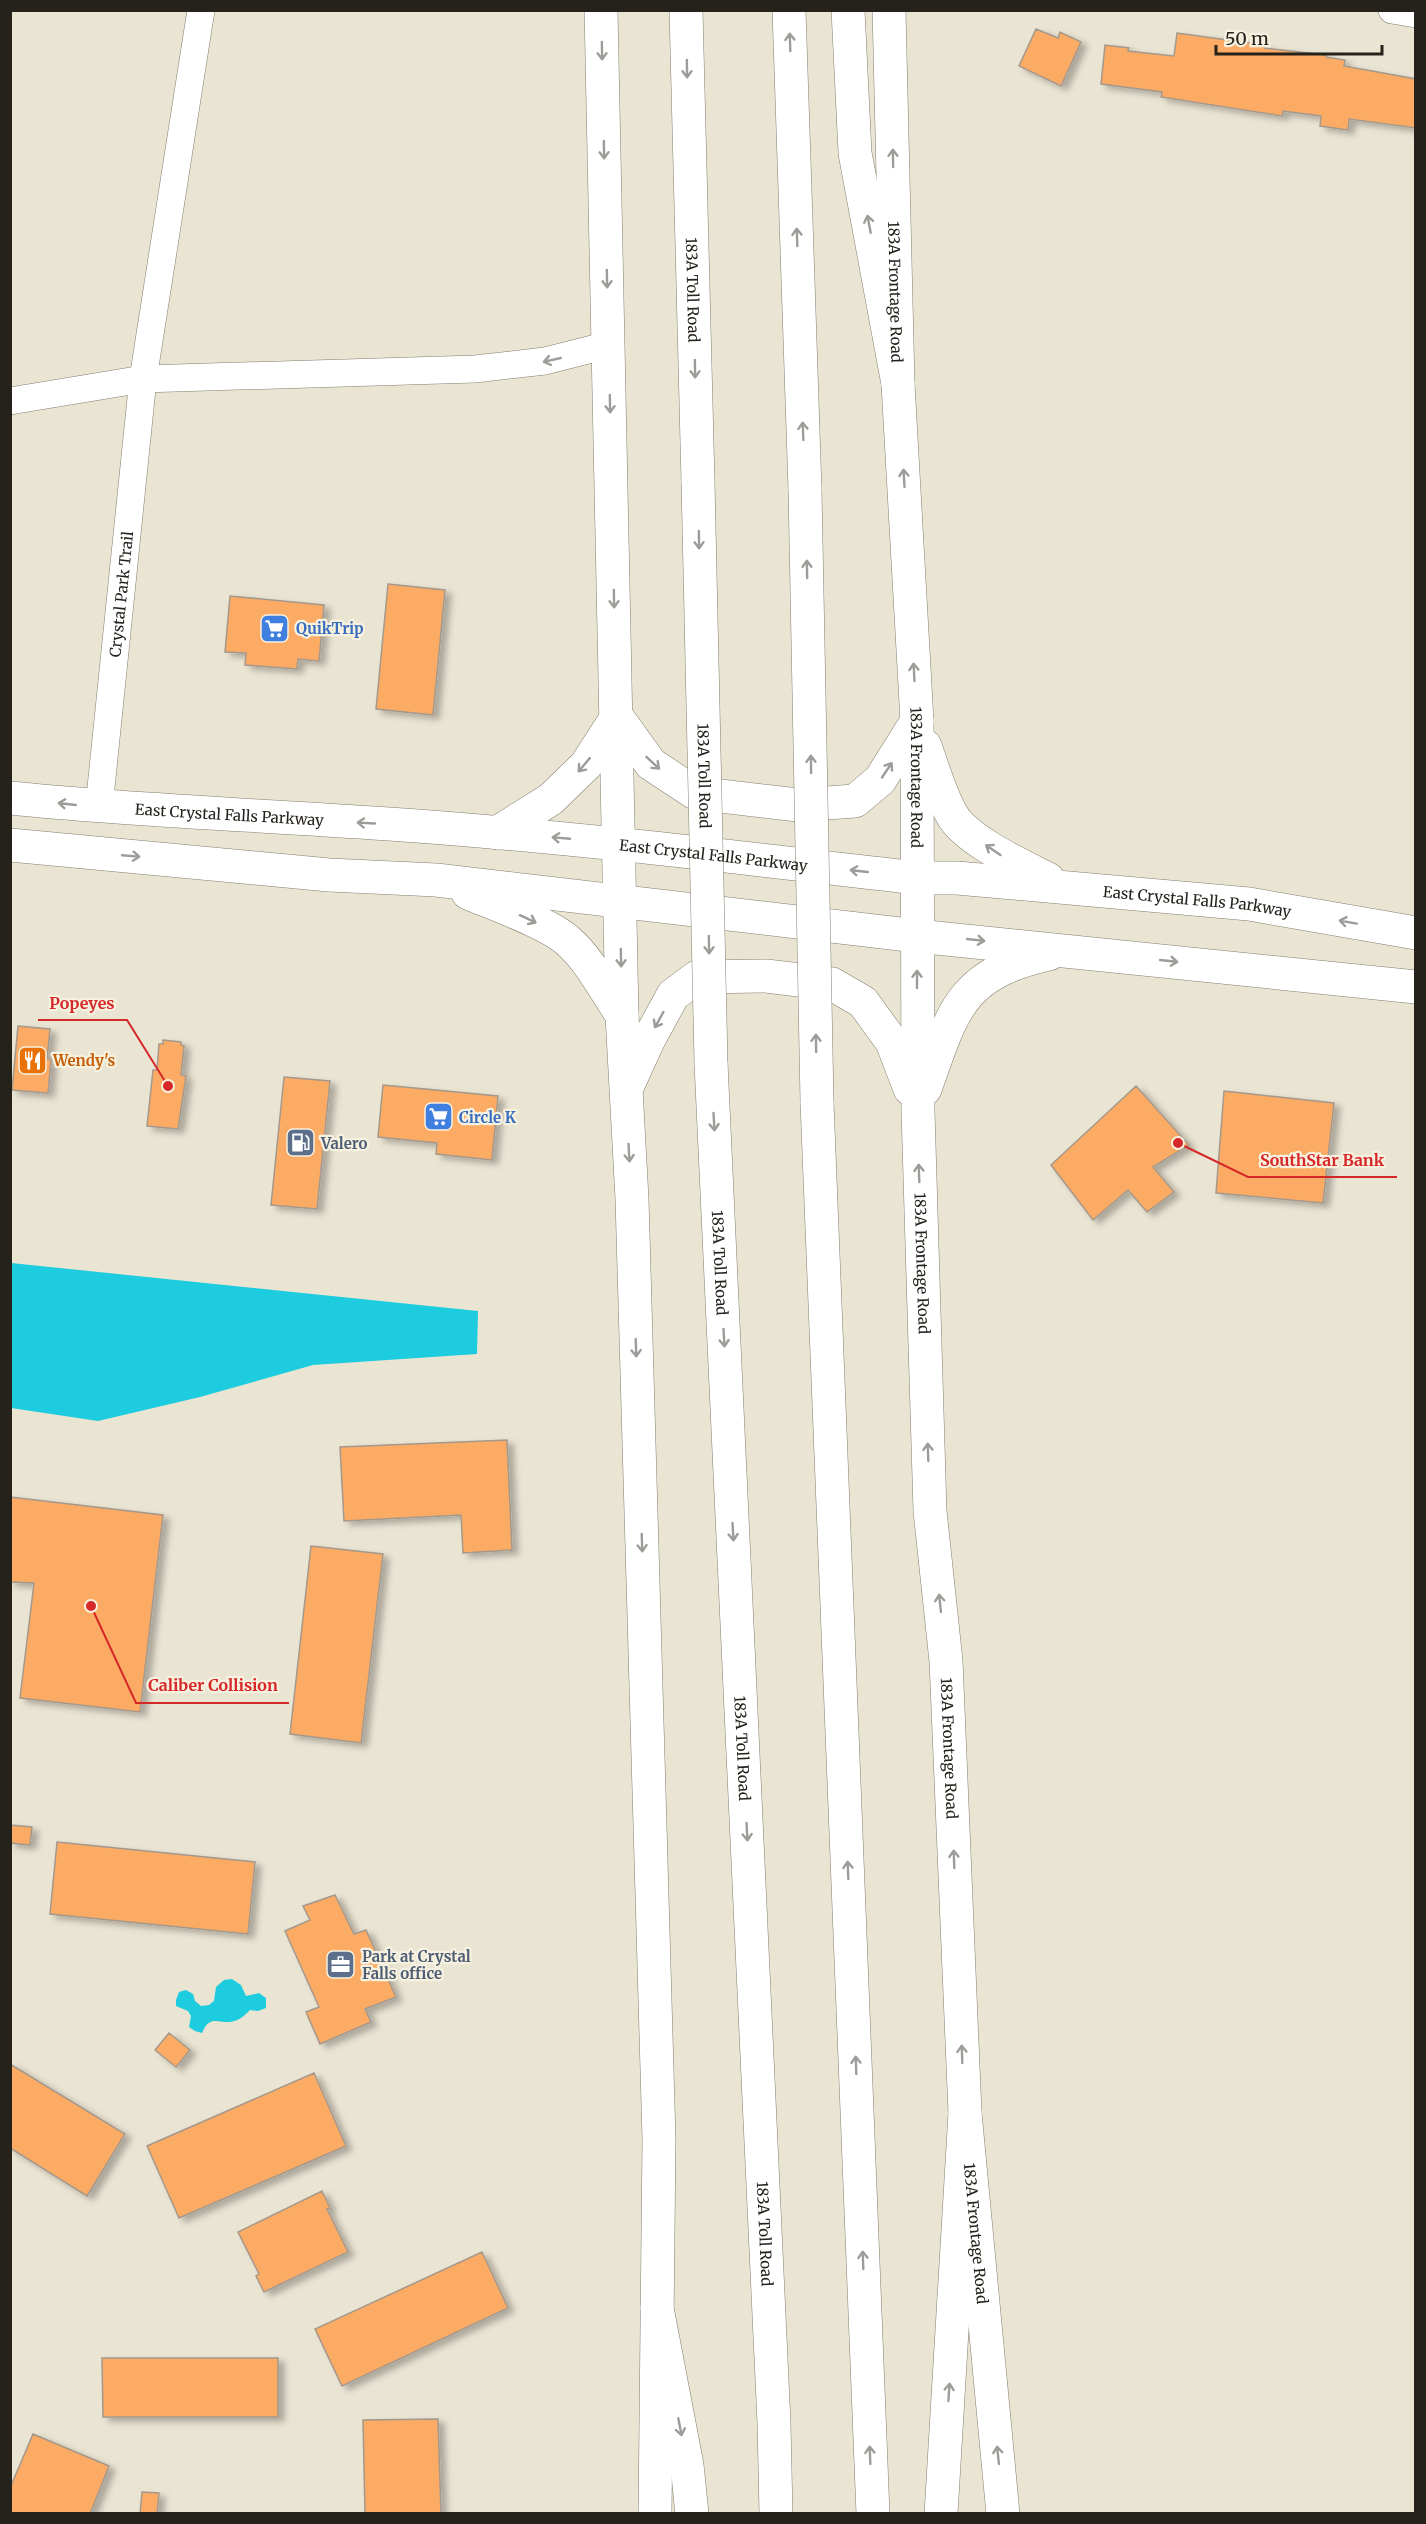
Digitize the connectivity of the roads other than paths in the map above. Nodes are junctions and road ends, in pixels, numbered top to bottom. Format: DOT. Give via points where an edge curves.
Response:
graph roads {
  1 [pos="201,10"];
  2 [pos="601,10"];
  3 [pos="686,10"];
  4 [pos="789,10"];
  5 [pos="848,10"];
  6 [pos="889,10"];
  7 [pos="1392,10"];
  8 [pos="1416,14"];
  9 [pos="609,345"];
  10 [pos="143,379"];
  11 [pos="898,384"];
  12 [pos="10,401"];
  13 [pos="617,717"];
  14 [pos="917,721"];
  15 [pos="10,798"];
  16 [pos="99,807"];
  17 [pos="497,832"];
  18 [pos="10,845"];
  19 [pos="619,845"];
  20 [pos="917,878"];
  21 [pos="436,880"];
  22 [pos="1063,887"];
  23 [pos="620,900"];
  24 [pos="1410,933"];
  25 [pos="917,936"];
  26 [pos="1069,950"];
  27 [pos="1407,986"];
  28 [pos="622,1016"];
  29 [pos="626,1090"];
  30 [pos="918,1111"];
  31 [pos="965,2112"];
  32 [pos="657,2308"];
  33 [pos="655,2514"];
  34 [pos="692,2514"];
  35 [pos="776,2514"];
  36 [pos="873,2514"];
  37 [pos="941,2514"];
  38 [pos="1004,2514"];
  1 -- 10 [label="street, Crystal Park Trail"];
  2 -- 9 [label="main road, one-way"];
  3 -- 35 [label="main road, 183A Toll Road, one-way, bridge" via="711,1063"];
  36 -- 4 [label="main road, one-way, bridge" via="816,1102 805,490"];
  11 -- 5 [label="main road, one-way" via="855,153"];
  11 -- 6 [label="main road, 183A Frontage Road, one-way"];
  7 -- 8 [label="street"];
  9 -- 10 [label="street, one-way" via="545,362 475,369"];
  9 -- 13 [label="main road, one-way"];
  10 -- 12 [label="street"];
  10 -- 16 [label="street, Crystal Park Trail"];
  14 -- 11 [label="main road, 183A Frontage Road, one-way"];
  13 -- 14 [label="main road, one-way" via="651,764 695,793 798,805 855,801 880,780"];
  13 -- 17 [label="main road, one-way" via="586,765 551,799"];
  13 -- 19 [label="main road"];
  14 -- 20 [label="main road, 183A Frontage Road"];
  22 -- 14 [label="main road, one-way" via="1000,855 952,817"];
  16 -- 15 [label="main road, East Crystal Falls Parkway, one-way"];
  17 -- 16 [label="main road, East Crystal Falls Parkway, one-way"];
  19 -- 17 [label="main road, East Crystal Falls Parkway, one-way"];
  18 -- 21 [label="main road, one-way" via="329,875"];
  20 -- 19 [label="main road, East Crystal Falls Parkway, one-way"];
  19 -- 23 [label="main road"];
  20 -- 22 [label="main road, East Crystal Falls Parkway"];
  20 -- 25 [label="main road, 183A Frontage Road"];
  21 -- 23 [label="main road"];
  21 -- 28 [label="main road, one-way" via="566,939"];
  24 -- 22 [label="main road, East Crystal Falls Parkway, one-way" via="1249,904"];
  23 -- 25 [label="main road"];
  23 -- 28 [label="main road, one-way"];
  24 -- 27 [label="main road"];
  25 -- 26 [label="main road, one-way"];
  30 -- 25 [label="main road, 183A Frontage Road, one-way"];
  26 -- 27 [label="main road, one-way"];
  26 -- 30 [label="main road" via="1021,960 975,986 958,1005"];
  28 -- 29 [label="main road"];
  30 -- 29 [label="main road, one-way" via="892,1042 863,1002 832,984 766,976 697,977 674,995"];
  29 -- 32 [label="main road, one-way" via="659,2139"];
  31 -- 30 [label="main road, 183A Frontage Road, one-way" via="946,1661 930,1511"];
  37 -- 31 [label="main road, one-way"];
  38 -- 31 [label="main road, 183A Frontage Road, one-way"];
  32 -- 33 [label="main road"];
  32 -- 34 [label="main road, one-way" via="687,2465"];
}
